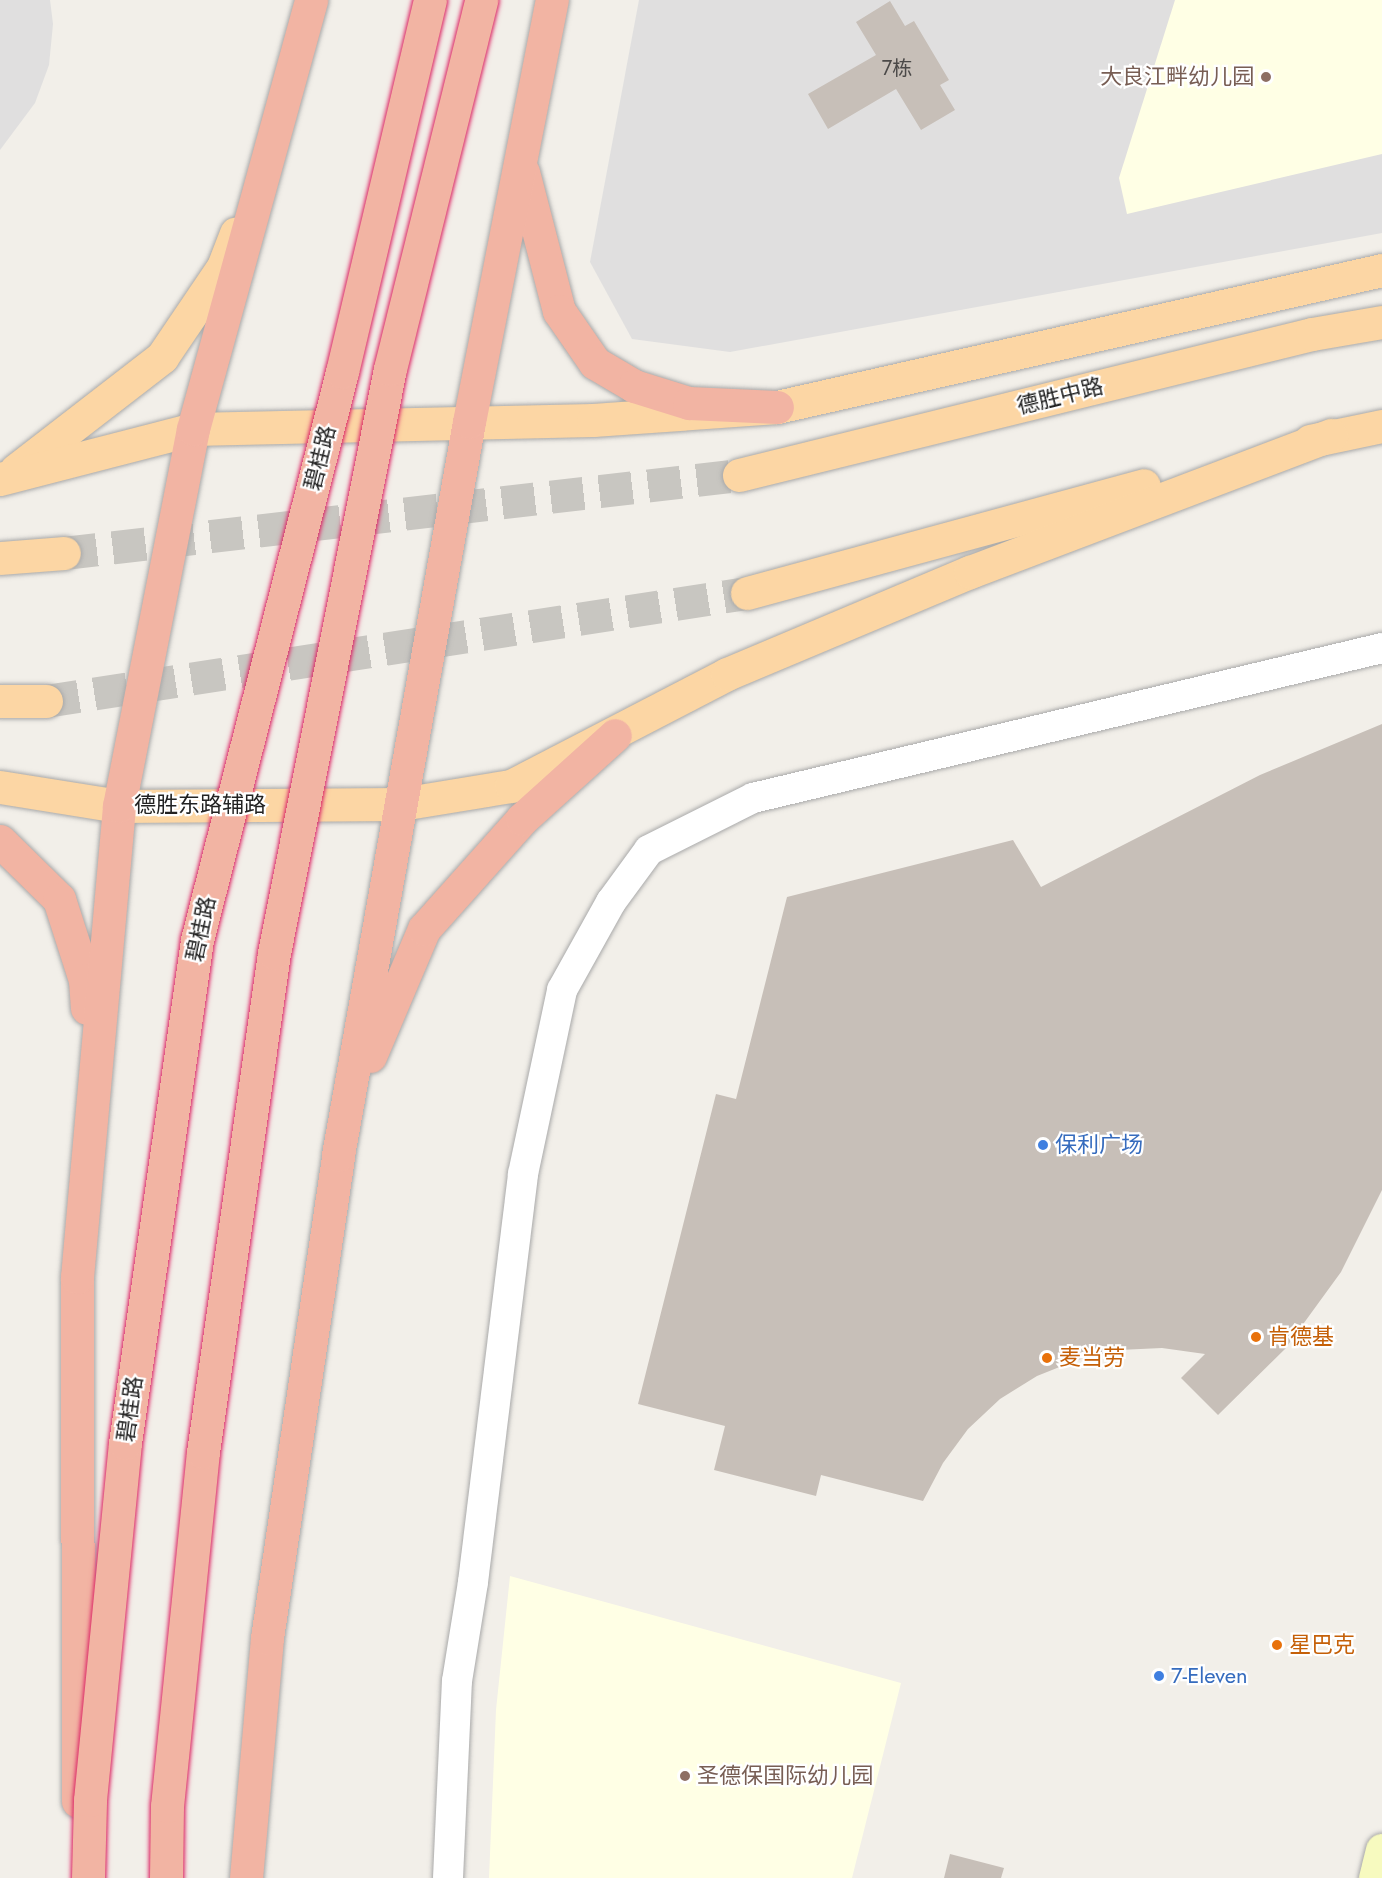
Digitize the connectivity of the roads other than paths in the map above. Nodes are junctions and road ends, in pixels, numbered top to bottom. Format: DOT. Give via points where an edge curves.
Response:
graph roads {
  1 [pos="311,0"];
  2 [pos="430,0"];
  3 [pos="481,0"];
  4 [pos="550,12"];
  5 [pos="272,132"];
  6 [pos="521,167"];
  7 [pos="1382,270"];
  8 [pos="1382,322"];
  9 [pos="777,407"];
  10 [pos="469,422"];
  11 [pos="1382,426"];
  12 [pos="194,429"];
  13 [pos="1331,435"];
  14 [pos="739,475"];
  15 [pos="3,478"];
  16 [pos="64,553"];
  17 [pos="0,558"];
  18 [pos="747,594"];
  19 [pos="1382,648"];
  20 [pos="0,701"];
  21 [pos="46,701"];
  22 [pos="615,735"];
  23 [pos="0,787"];
  24 [pos="401,804"];
  25 [pos="118,806"];
  26 [pos="0,841"];
  27 [pos="93,1079"];
  28 [pos="338,1155"];
  29 [pos="1382,1850"];
  30 [pos="78,1878"];
  31 [pos="88,1878"];
  32 [pos="165,1878"];
  33 [pos="246,1878"];
  34 [pos="448,1878"];
  35 [pos="1375,1878"];
  1 -- 5 [label="highway"];
  2 -- 31 [label="highway, 碧桂路, bridge" via="342,372 197,940 125,1443 90,1800"];
  3 -- 32 [label="highway, bridge" via="390,369 274,953 203,1452 167,1806"];
  4 -- 6 [label="highway"];
  5 -- 12 [label="highway"];
  5 -- 15 [label="main road" via="223,267 162,357"];
  6 -- 9 [label="highway" via="559,311 595,363 634,386 689,403"];
  6 -- 10 [label="highway"];
  7 -- 9 [label="main road"];
  8 -- 14 [label="main road, 德胜中路" via="1312,334"];
  9 -- 10 [label="main road" via="593,420"];
  10 -- 12 [label="main road"];
  10 -- 24 [label="highway"];
  11 -- 13 [label="main road"];
  12 -- 15 [label="main road"];
  12 -- 25 [label="highway"];
  13 -- 18 [label="main road"];
  13 -- 22 [label="main road, 德胜东路辅路" via="970,572 727,674"];
  16 -- 17 [label="main road"];
  19 -- 34 [label="street" via="753,798 649,850 611,902 562,990 523,1174 473,1582 457,1681"];
  20 -- 21 [label="main road"];
  22 -- 24 [label="main road, 德胜东路辅路" via="511,786"];
  22 -- 28 [label="highway" via="522,819 424,929 370,1055"];
  23 -- 25 [label="main road, 德胜东路辅路"];
  24 -- 25 [label="main road, 德胜东路辅路"];
  24 -- 28 [label="highway"];
  25 -- 27 [label="highway"];
  26 -- 27 [label="highway" via="59,899 85,980"];
  27 -- 30 [label="highway" via="77,1277"];
  28 -- 33 [label="highway" via="267,1638"];
  29 -- 35 [label="main road"];
}
